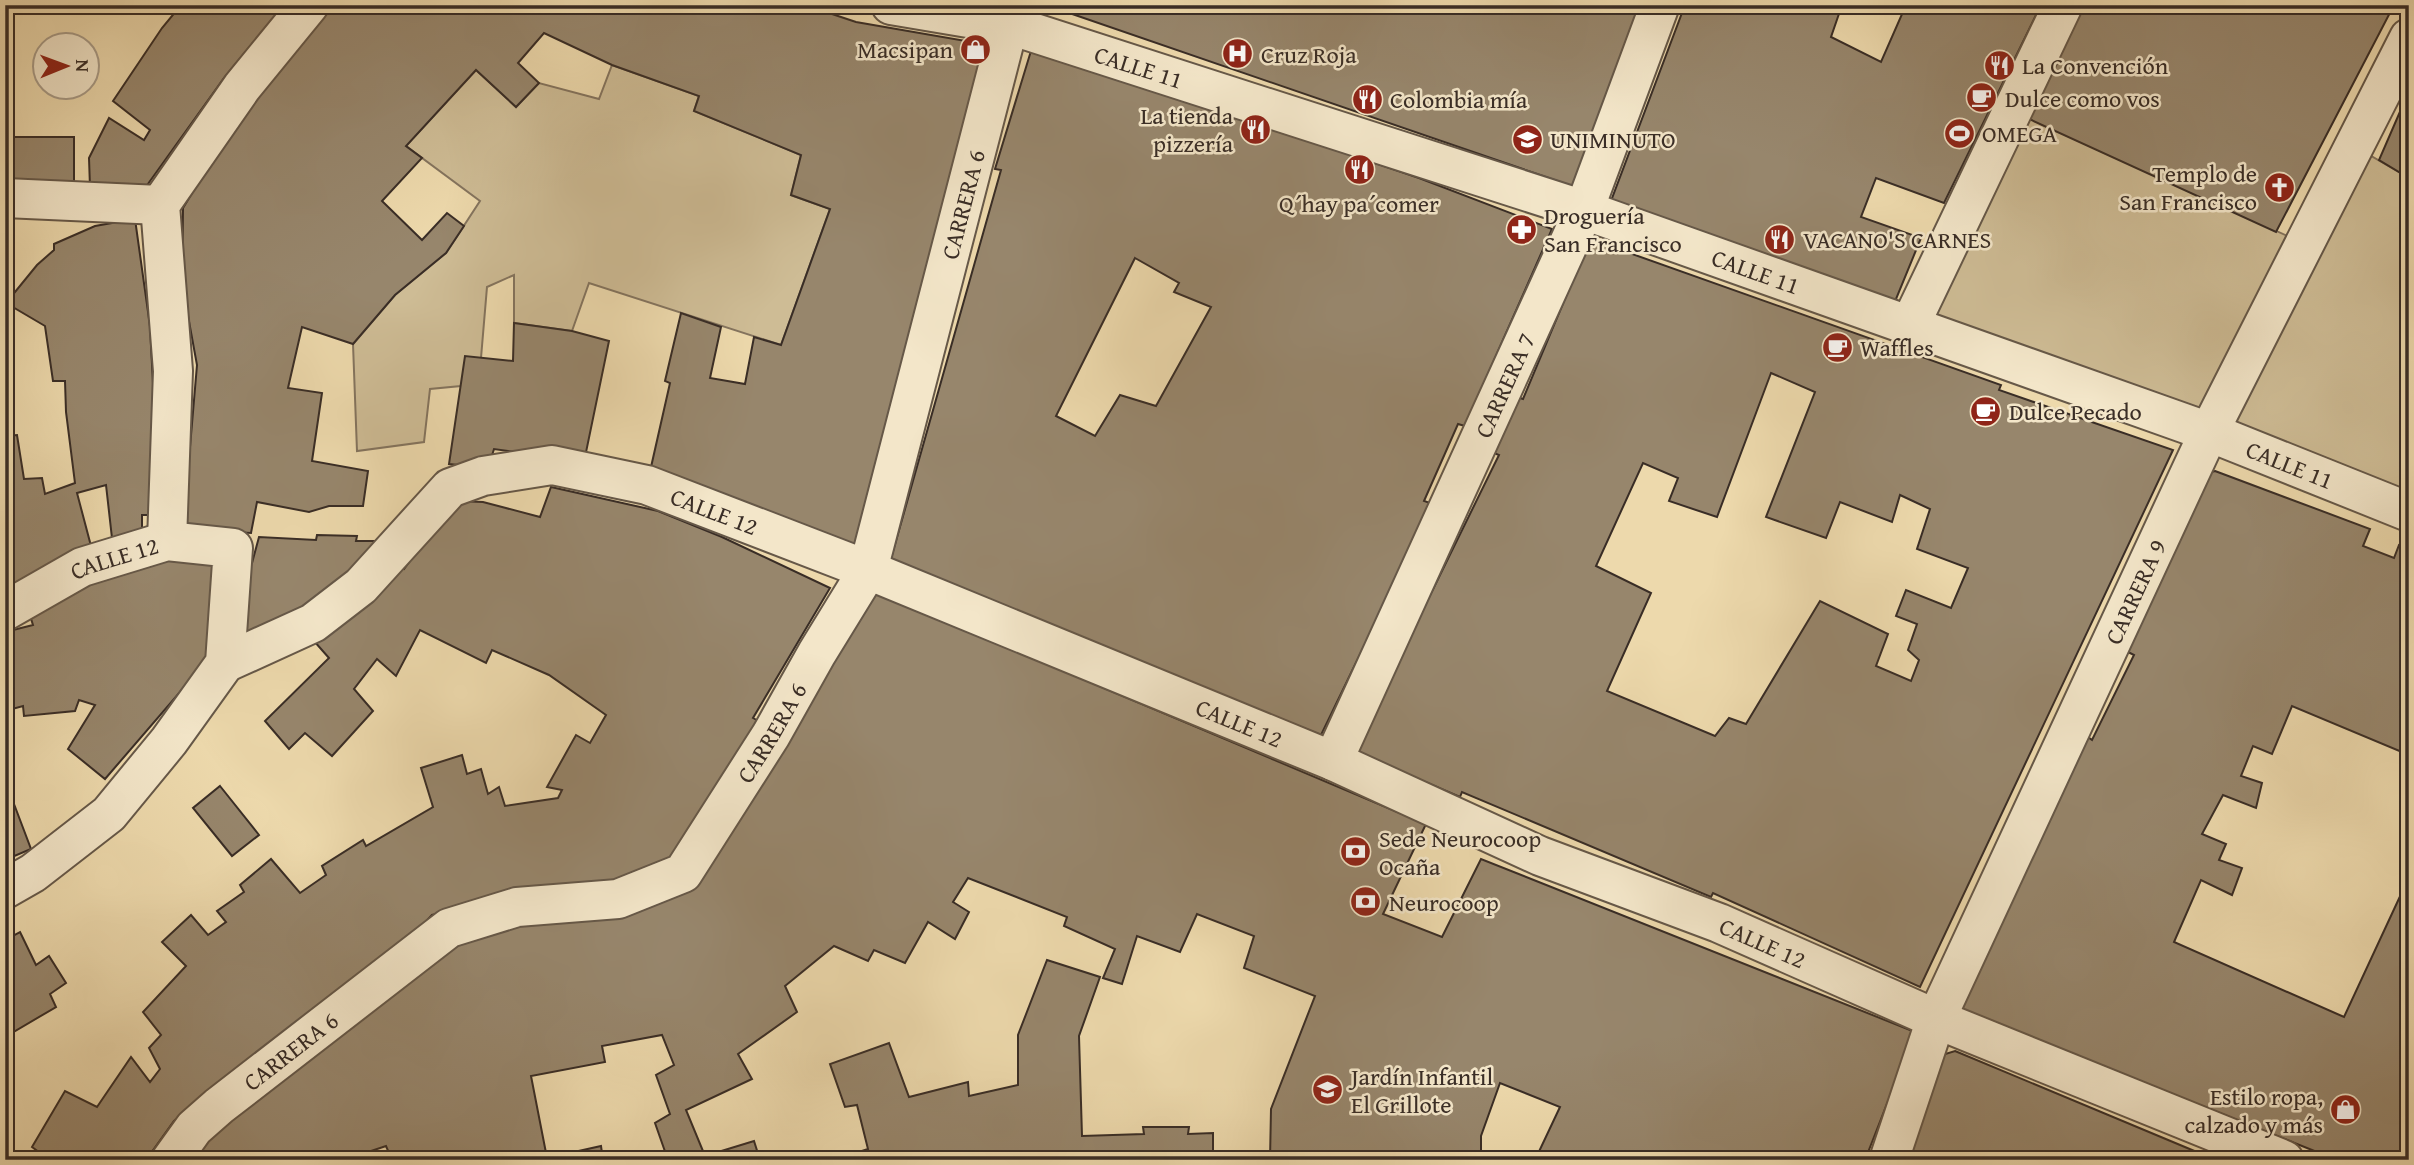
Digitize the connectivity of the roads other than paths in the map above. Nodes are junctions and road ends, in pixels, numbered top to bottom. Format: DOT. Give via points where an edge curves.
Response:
graph roads {
  1 [pos="309,5"];
  2 [pos="891,5"];
  3 [pos="1660,5"];
  4 [pos="2063,5"];
  5 [pos="1012,15"];
  6 [pos="2409,38"];
  7 [pos="5,198"];
  8 [pos="160,205"];
  9 [pos="1584,209"];
  10 [pos="1910,325"];
  11 [pos="2209,432"];
  12 [pos="2409,512"];
  13 [pos="167,541"];
  14 [pos="868,570"];
  15 [pos="5,611"];
  16 [pos="225,663"];
  17 [pos="1333,761"];
  18 [pos="5,889"];
  19 [pos="1936,1019"];
  20 [pos="171,1160"];
  21 [pos="1889,1160"];
  22 [pos="2284,1160"];
  1 -- 8 [label="street" via="242,87"];
  2 -- 5 [label="street, CALLE 11"];
  3 -- 9 [label="street, CARRERA 7"];
  4 -- 10 [label="street"];
  5 -- 9 [label="street, CALLE 11"];
  5 -- 14 [label="street, CARRERA 6"];
  6 -- 11 [label="street, CARRERA 9"];
  7 -- 8 [label="street"];
  8 -- 13 [label="street" via="173,371"];
  9 -- 10 [label="street, CALLE 11"];
  9 -- 17 [label="street, CARRERA 7"];
  10 -- 11 [label="street, CALLE 11"];
  11 -- 12 [label="street, CALLE 11"];
  11 -- 19 [label="street, CARRERA 9"];
  13 -- 15 [label="street, CALLE 12" via="82,566"];
  13 -- 16 [label="street, CALLE 12" via="233,548"];
  14 -- 16 [label="street, CALLE 12" via="647,485 552,465 483,476 450,488 342,601 313,623"];
  14 -- 17 [label="street, CALLE 12"];
  14 -- 20 [label="street, CARRERA 6" via="683,873 618,899 517,907 449,928 219,1106 194,1128"];
  16 -- 18 [label="street" via="169,741 108,814 33,873"];
  17 -- 19 [label="street, CALLE 12" via="1540,856 1719,923"];
  19 -- 21 [label="street, CARRERA 9"];
  19 -- 22 [label="street, CALLE 12"];
}
